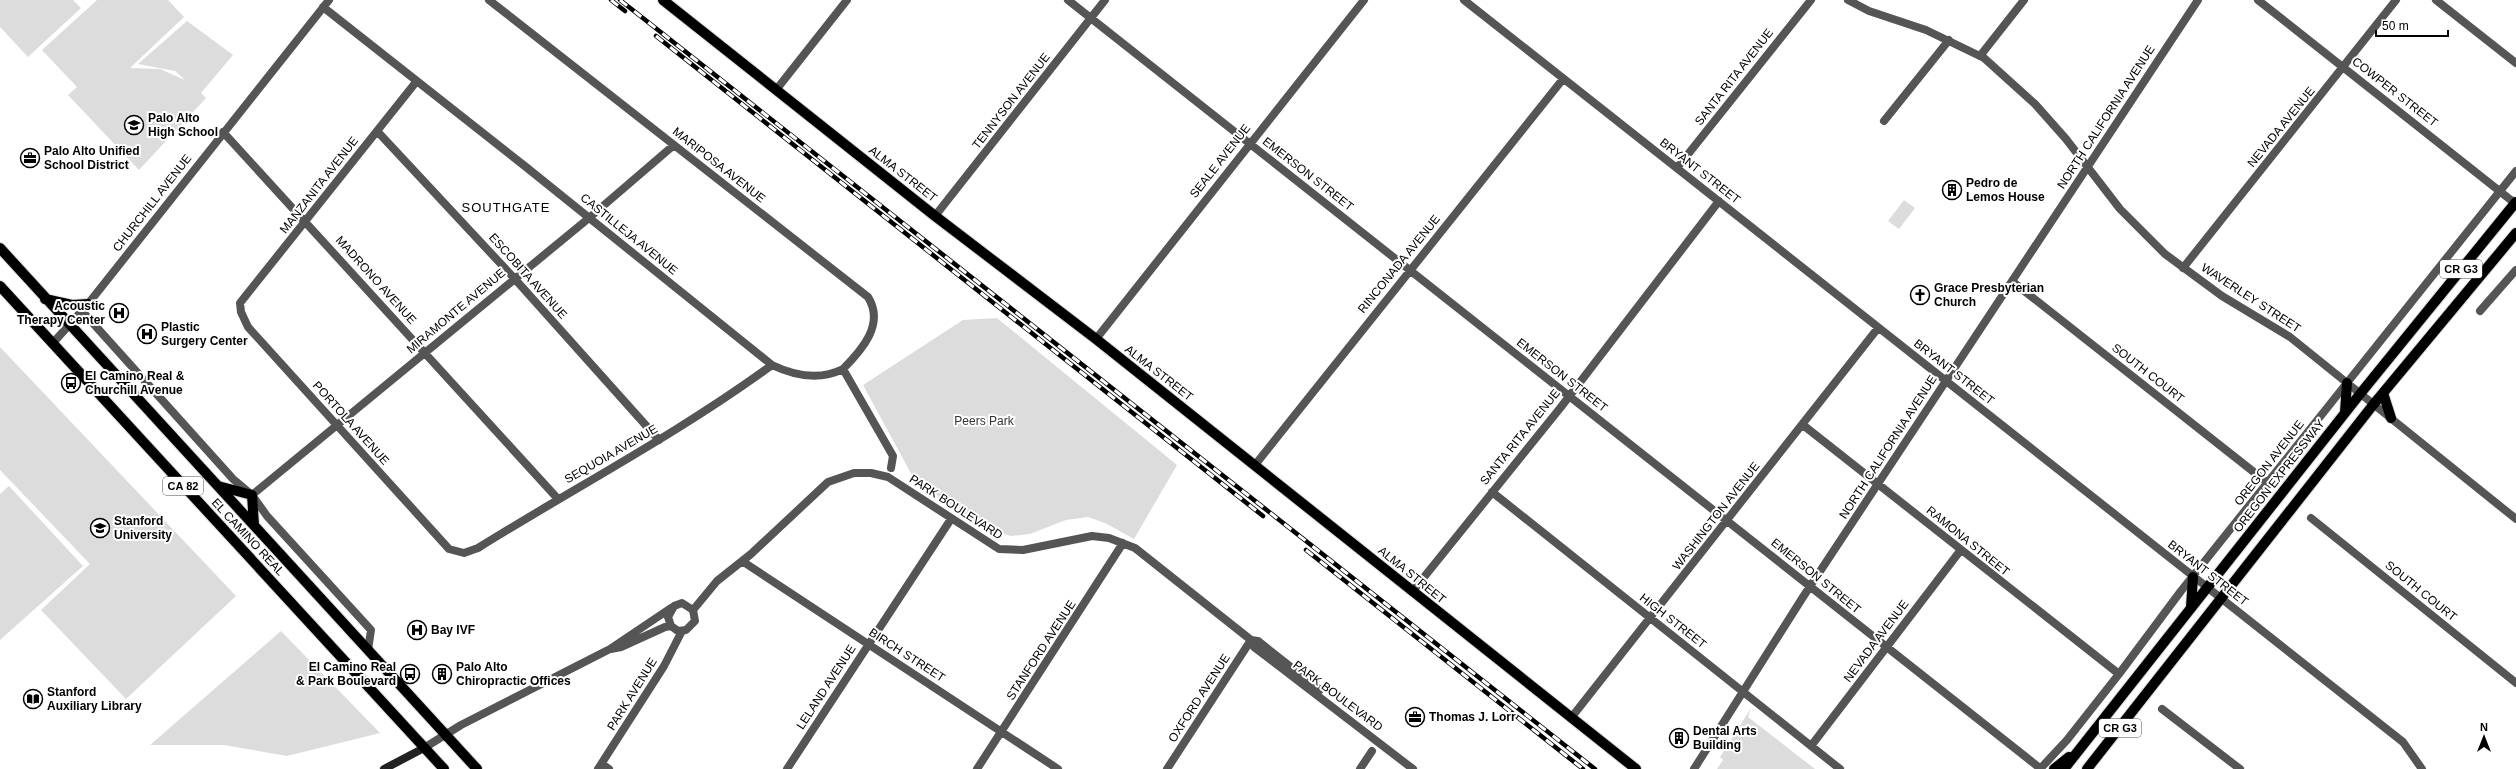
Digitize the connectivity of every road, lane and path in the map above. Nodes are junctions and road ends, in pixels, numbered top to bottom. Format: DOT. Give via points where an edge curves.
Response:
graph roads {
  1 [pos="329,0"];
  2 [pos="489,0"];
  3 [pos="664,0"];
  4 [pos="847,0"];
  5 [pos="1068,0"];
  6 [pos="1105,0"];
  7 [pos="1364,0"];
  8 [pos="1464,0"];
  9 [pos="1810,0"];
  10 [pos="1848,0"];
  11 [pos="2024,0"];
  12 [pos="2198,0"];
  13 [pos="2258,0"];
  14 [pos="2396,0"];
  15 [pos="2436,0"];
  16 [pos="323,7"];
  17 [pos="1090,18"];
  18 [pos="1949,40"];
  19 [pos="1980,56"];
  20 [pos="2516,63"];
  21 [pos="2343,67"];
  22 [pos="1563,79"];
  23 [pos="416,82"];
  24 [pos="776,90"];
  25 [pos="1884,121"];
  26 [pos="377,131"];
  27 [pos="223,132"];
  28 [pos="1249,143"];
  29 [pos="674,145"];
  30 [pos="1677,168"];
  31 [pos="2087,168"];
  32 [pos="2516,171"];
  33 [pos="2500,191"];
  34 [pos="1719,201"];
  35 [pos="2516,203"];
  36 [pos="936,216"];
  37 [pos="590,218"];
  38 [pos="306,220"];
  39 [pos="2516,232"];
  40 [pos="0,248"];
  41 [pos="2183,268"];
  42 [pos="1409,270"];
  43 [pos="2516,270"];
  44 [pos="514,278"];
  45 [pos="2013,282"];
  46 [pos="0,286"];
  47 [pos="45,299"];
  48 [pos="240,303"];
  49 [pos="85,307"];
  50 [pos="2480,311"];
  51 [pos="70,325"];
  52 [pos="1878,328"];
  53 [pos="1096,339"];
  54 [pos="52,344"];
  55 [pos="425,353"];
  56 [pos="772,365"];
  57 [pos="843,370"];
  58 [pos="1946,380"];
  59 [pos="2347,383"];
  60 [pos="2383,393"];
  61 [pos="2360,394"];
  62 [pos="1569,396"];
  63 [pos="2373,405"];
  64 [pos="2344,414"];
  65 [pos="2391,418"];
  66 [pos="336,424"];
  67 [pos="1802,425"];
  68 [pos="658,440"];
  69 [pos="1255,465"];
  70 [pos="891,468"];
  71 [pos="2269,484"];
  72 [pos="1879,485"];
  73 [pos="218,486"];
  74 [pos="1492,492"];
  75 [pos="252,495"];
  76 [pos="558,499"];
  77 [pos="2311,518"];
  78 [pos="951,519"];
  79 [pos="2516,519"];
  80 [pos="1728,520"];
  81 [pos="254,525"];
  82 [pos="1123,543"];
  83 [pos="1960,551"];
  84 [pos="456,552"];
  85 [pos="742,562"];
  86 [pos="2193,577"];
  87 [pos="1810,587"];
  88 [pos="2208,588"];
  89 [pos="1412,592"];
  90 [pos="2220,598"];
  91 [pos="2192,607"];
  92 [pos="671,608"];
  93 [pos="693,610"];
  94 [pos="1650,618"];
  95 [pos="670,626"];
  96 [pos="682,631"];
  97 [pos="1251,640"];
  98 [pos="868,644"];
  99 [pos="1886,648"];
  100 [pos="610,649"];
  101 [pos="368,650"];
  102 [pos="2119,674"];
  103 [pos="2516,683"];
  104 [pos="1320,690"];
  105 [pos="1742,692"];
  106 [pos="2162,709"];
  107 [pos="1571,718"];
  108 [pos="1002,732"];
  109 [pos="445,735"];
  110 [pos="1812,746"];
  111 [pos="2083,746"];
  112 [pos="424,748"];
  113 [pos="1372,751"];
  114 [pos="603,767"];
  115 [pos="384,769"];
  116 [pos="444,769"];
  117 [pos="477,769"];
  118 [pos="787,769"];
  119 [pos="977,769"];
  120 [pos="1058,769"];
  121 [pos="1167,769"];
  122 [pos="1360,769"];
  123 [pos="1413,769"];
  124 [pos="1636,769"];
  125 [pos="1694,769"];
  126 [pos="1840,769"];
  127 [pos="2040,769"];
  128 [pos="2054,769"];
  129 [pos="2064,769"];
  130 [pos="2087,769"];
  131 [pos="2240,769"];
  132 [pos="2422,769"];
  1 -- 16 [label="street, CHURCHILL AVENUE"];
  2 -- 29 [label="street, MARIPOSA AVENUE"];
  3 -- 24 [label="main road, ALMA STREET"];
  4 -- 24 [label="street"];
  5 -- 17 [label="street, EMERSON STREET"];
  6 -- 17 [label="street, TENNYSON AVENUE"];
  7 -- 28 [label="street, SEALE AVENUE"];
  8 -- 22 [label="street, BRYANT STREET"];
  9 -- 30 [label="street, SANTA RITA AVENUE"];
  10 -- 18 [label="street, WAVERLEY STREET" via="1869,11"];
  11 -- 19 [label="street"];
  12 -- 31 [label="street, NORTH CALIFORNIA AVENUE"];
  13 -- 21 [label="street, COWPER STREET"];
  14 -- 21 [label="street, NEVADA AVENUE"];
  15 -- 20 [label="street"];
  16 -- 23 [label="street, CASTILLEJA AVENUE"];
  16 -- 27 [label="street, CHURCHILL AVENUE"];
  17 -- 28 [label="street, EMERSON STREET"];
  17 -- 36 [label="street, TENNYSON AVENUE"];
  18 -- 19 [label="street, WAVERLEY STREET"];
  18 -- 25 [label="street"];
  19 -- 31 [label="street, WAVERLEY STREET" via="2035,104"];
  21 -- 33 [label="street, COWPER STREET"];
  21 -- 41 [label="street, NEVADA AVENUE"];
  22 -- 30 [label="street, BRYANT STREET"];
  22 -- 42 [label="street, RINCONADA AVENUE"];
  23 -- 26 [label="street, MANZANITA AVENUE"];
  23 -- 37 [label="street, CASTILLEJA AVENUE"];
  24 -- 36 [label="main road, ALMA STREET"];
  26 -- 38 [label="street, MANZANITA AVENUE"];
  26 -- 44 [label="street, ESCOBITA AVENUE"];
  27 -- 38 [label="street, MADRONO AVENUE"];
  27 -- 49 [label="street, CHURCHILL AVENUE"];
  28 -- 42 [label="street, EMERSON STREET"];
  28 -- 53 [label="street, SEALE AVENUE"];
  29 -- 37 [label="street, MIRAMONTE AVENUE"];
  29 -- 57 [label="street, MARIPOSA AVENUE" via="868,297 873,306 874,324 871,334"];
  30 -- 34 [label="street, BRYANT STREET"];
  31 -- 41 [label="street, WAVERLEY STREET" via="2144,235"];
  31 -- 45 [label="street, NORTH CALIFORNIA AVENUE"];
  32 -- 33 [label="street, OREGON AVENUE"];
  33 -- 35 [label="street, COWPER STREET"];
  33 -- 59 [label="street, OREGON AVENUE"];
  34 -- 52 [label="street, BRYANT STREET"];
  34 -- 62 [label="street, SANTA RITA AVENUE"];
  35 -- 61 [label="main road, OREGON EXPRESSWAY / CR G3"];
  36 -- 53 [label="main road, ALMA STREET"];
  37 -- 44 [label="street, MIRAMONTE AVENUE"];
  37 -- 56 [label="street, CASTILLEJA AVENUE"];
  38 -- 48 [label="street, MANZANITA AVENUE"];
  38 -- 55 [label="street, MADRONO AVENUE"];
  39 -- 60 [label="main road, CR G3"];
  40 -- 47 [label="main road, CA 82"];
  41 -- 59 [label="street, WAVERLEY STREET" via="2222,296 2290,337"];
  42 -- 62 [label="street, EMERSON STREET"];
  42 -- 69 [label="street, RINCONADA AVENUE"];
  43 -- 50 [label="street"];
  44 -- 55 [label="street, MIRAMONTE AVENUE"];
  44 -- 68 [label="street, ESCOBITA AVENUE"];
  45 -- 58 [label="street, NORTH CALIFORNIA AVENUE"];
  45 -- 71 [label="street, SOUTH COURT"];
  46 -- 54 [label="main road, EL CAMINO REAL / CA 82"];
  47 -- 49 [label="main road"];
  47 -- 51 [label="main road, EL CAMINO REAL / CA 82"];
  48 -- 66 [label="street, PORTOLA AVENUE" via="248,327"];
  49 -- 51 [label="street, CHURCHILL AVENUE"];
  49 -- 75 [label="street" via="233,479"];
  51 -- 54 [label="street, CHURCHILL AVENUE"];
  51 -- 73 [label="main road, EL CAMINO REAL / CA 82"];
  52 -- 58 [label="street, BRYANT STREET"];
  52 -- 67 [label="street, WASHINGTON AVENUE"];
  53 -- 69 [label="main road, ALMA STREET"];
  54 -- 112 [label="main road, EL CAMINO REAL / CA 82"];
  55 -- 66 [label="street, MIRAMONTE AVENUE"];
  55 -- 76 [label="street, MADRONO AVENUE"];
  56 -- 57 [label="street, CASTILLEJA AVENUE" via="797,375 816,377 832,375"];
  56 -- 68 [label="street, SEQUOIA AVENUE" via="727,398"];
  57 -- 70 [label="street" via="893,456"];
  58 -- 72 [label="street, NORTH CALIFORNIA AVENUE"];
  58 -- 86 [label="street, BRYANT STREET"];
  59 -- 61 [label="street, WAVERLEY STREET"];
  59 -- 64 [label="main road"];
  59 -- 71 [label="street, OREGON AVENUE"];
  60 -- 63 [label="main road, CR G3"];
  60 -- 65 [label="main road"];
  61 -- 63 [label="street, WAVERLEY STREET"];
  61 -- 64 [label="main road, OREGON EXPRESSWAY / CR G3"];
  62 -- 74 [label="street, SANTA RITA AVENUE"];
  62 -- 80 [label="street, EMERSON STREET"];
  63 -- 65 [label="street, WAVERLEY STREET"];
  63 -- 90 [label="main road, CR G3"];
  64 -- 88 [label="main road, OREGON EXPRESSWAY / CR G3"];
  65 -- 79 [label="street, WAVERLEY STREET"];
  66 -- 75 [label="street, MIRAMONTE AVENUE"];
  66 -- 84 [label="street, PORTOLA AVENUE" via="449,549"];
  67 -- 72 [label="street, RAMONA STREET"];
  67 -- 80 [label="street, WASHINGTON AVENUE"];
  68 -- 76 [label="street, SEQUOIA AVENUE"];
  69 -- 89 [label="main road, ALMA STREET"];
  71 -- 86 [label="street, OREGON AVENUE"];
  72 -- 83 [label="street, RAMONA STREET"];
  72 -- 87 [label="street, NORTH CALIFORNIA AVENUE"];
  73 -- 75 [label="main road"];
  73 -- 81 [label="main road, EL CAMINO REAL / CA 82"];
  74 -- 89 [label="street, SANTA RITA AVENUE"];
  74 -- 94 [label="street, HIGH STREET"];
  75 -- 81 [label="main road"];
  75 -- 101 [label="street" via="267,516 371,630"];
  76 -- 84 [label="street, SEQUOIA AVENUE" via="478,548"];
  77 -- 103 [label="street, SOUTH COURT"];
  78 -- 82 [label="street, PARK BOULEVARD" via="995,547 1010,551 1084,536 1109,538"];
  78 -- 85 [label="street, PARK BOULEVARD" via="888,477 871,473 849,474 828,482"];
  78 -- 98 [label="street, LELAND AVENUE"];
  80 -- 87 [label="street, EMERSON STREET"];
  80 -- 94 [label="street, WASHINGTON AVENUE"];
  81 -- 101 [label="main road, EL CAMINO REAL / CA 82"];
  82 -- 97 [label="street, PARK BOULEVARD" via="1140,551"];
  82 -- 108 [label="street, STANFORD AVENUE"];
  83 -- 99 [label="street, NEVADA AVENUE"];
  83 -- 102 [label="street, RAMONA STREET"];
  85 -- 93 [label="street, PARK BOULEVARD" via="716,581"];
  85 -- 98 [label="street, BIRCH STREET"];
  86 -- 88 [label="street, BRYANT STREET"];
  86 -- 91 [label="main road"];
  86 -- 102 [label="street, OREGON AVENUE"];
  87 -- 99 [label="street, EMERSON STREET"];
  87 -- 105 [label="street, NORTH CALIFORNIA AVENUE"];
  88 -- 90 [label="street, BRYANT STREET"];
  88 -- 91 [label="main road, OREGON EXPRESSWAY / CR G3"];
  89 -- 107 [label="main road, ALMA STREET"];
  90 -- 130 [label="main road, CR G3"];
  90 -- 132 [label="street, BRYANT STREET" via="2403,742"];
  91 -- 111 [label="main road, OREGON EXPRESSWAY / CR G3"];
  92 -- 93 [label="street" via="682,604"];
  92 -- 95 [label="street" via="668,617"];
  92 -- 100 [label="street"];
  93 -- 96 [label="street, PARK BOULEVARD" via="696,617 693,625"];
  94 -- 105 [label="street, HIGH STREET"];
  94 -- 107 [label="street, WASHINGTON AVENUE"];
  95 -- 96 [label="street"];
  95 -- 100 [label="street" via="655,630 621,647"];
  96 -- 114 [label="street, PARK AVENUE" via="664,666"];
  97 -- 104 [label="street, PARK BOULEVARD" via="1258,641"];
  97 -- 121 [label="street, OXFORD AVENUE"];
  97 -- 123 [label="street, PARK BOULEVARD" via="1254,647"];
  98 -- 108 [label="street, BIRCH STREET"];
  98 -- 118 [label="street, LELAND AVENUE"];
  99 -- 110 [label="street, NEVADA AVENUE"];
  99 -- 127 [label="street, EMERSON STREET"];
  100 -- 109 [label="street"];
  101 -- 109 [label="main road, CA 82"];
  102 -- 127 [label="street, OREGON AVENUE" via="2067,740"];
  105 -- 110 [label="street, HIGH STREET"];
  105 -- 125 [label="street, NORTH CALIFORNIA AVENUE"];
  106 -- 131 [label="street"];
  107 -- 124 [label="main road, ALMA STREET"];
  108 -- 119 [label="street, STANFORD AVENUE"];
  108 -- 120 [label="street, BIRCH STREET"];
  109 -- 112 [label="street"];
  109 -- 117 [label="main road, CA 82"];
  110 -- 126 [label="street, HIGH STREET"];
  111 -- 128 [label="main road"];
  111 -- 129 [label="main road, OREGON EXPRESSWAY / CR G3"];
  112 -- 115 [label="street"];
  112 -- 116 [label="main road, EL CAMINO REAL / CA 82"];
  113 -- 122 [label="street"];
}
